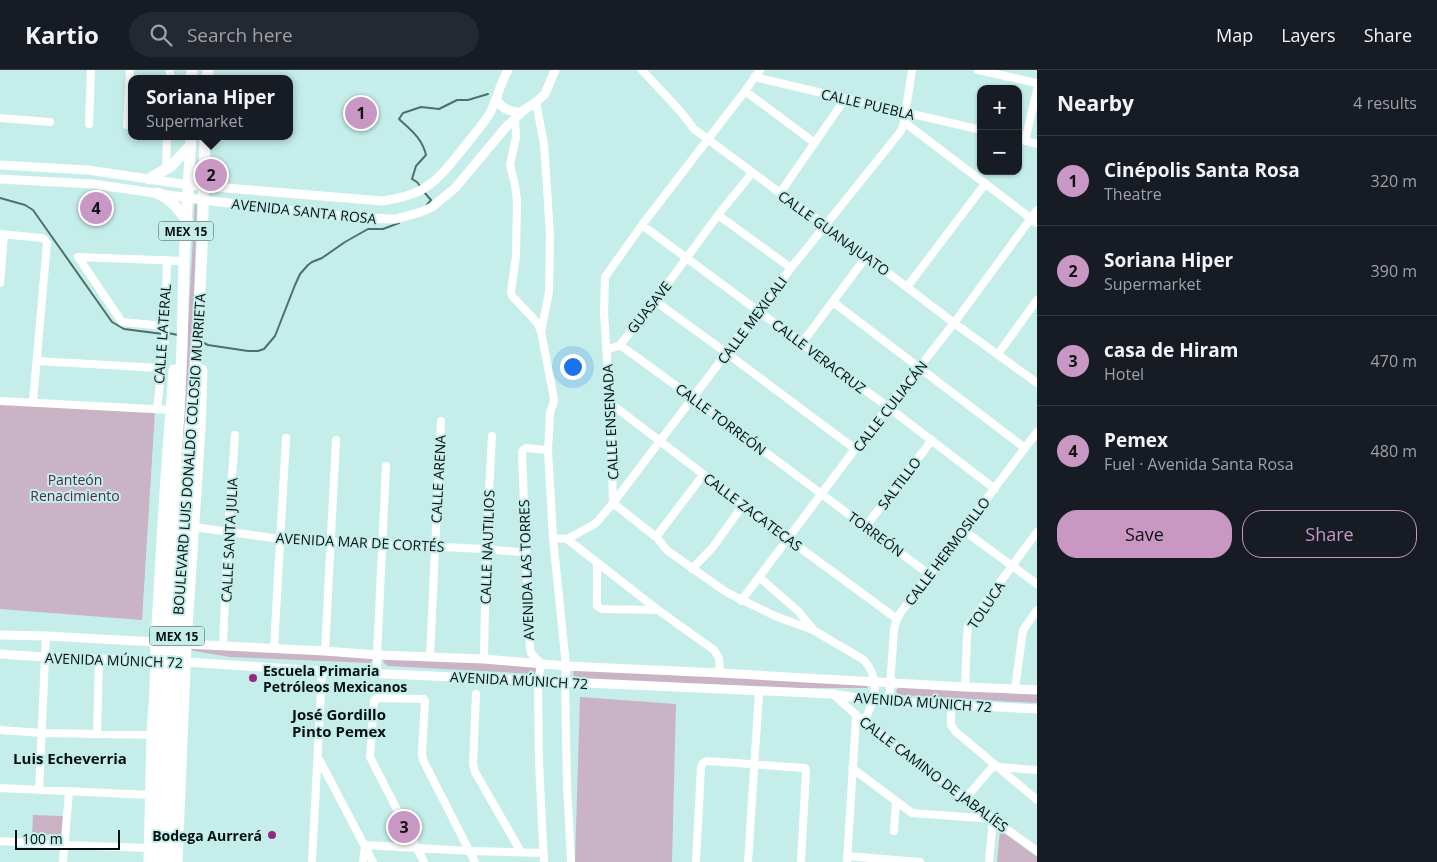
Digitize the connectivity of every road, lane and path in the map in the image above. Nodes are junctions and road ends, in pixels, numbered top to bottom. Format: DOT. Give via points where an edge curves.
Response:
graph roads {
  1 [pos="91,70"];
  2 [pos="508,70"];
  3 [pos="642,70"];
  4 [pos="912,70"];
  5 [pos="979,70"];
  6 [pos="554,71"];
  7 [pos="757,73"];
  8 [pos="1037,83"];
  9 [pos="1037,90"];
  10 [pos="745,91"];
  11 [pos="496,99"];
  12 [pos="845,99"];
  13 [pos="536,102"];
  14 [pos="905,112"];
  15 [pos="519,115"];
  16 [pos="0,118"];
  17 [pos="50,122"];
  18 [pos="904,122"];
  19 [pos="89,124"];
  20 [pos="977,129"];
  21 [pos="707,139"];
  22 [pos="167,140"];
  23 [pos="191,140"];
  24 [pos="205,140"];
  25 [pos="1022,140"];
  26 [pos="815,143"];
  27 [pos="1037,144"];
  28 [pos="0,165"];
  29 [pos="166,170"];
  30 [pos="752,173"];
  31 [pos="0,179"];
  32 [pos="149,179"];
  33 [pos="985,184"];
  34 [pos="189,185"];
  35 [pos="203,186"];
  36 [pos="157,192"];
  37 [pos="780,194"];
  38 [pos="188,197"];
  39 [pos="203,200"];
  40 [pos="1037,210"];
  41 [pos="718,215"];
  42 [pos="187,220"];
  43 [pos="1034,221"];
  44 [pos="642,225"];
  45 [pos="826,225"];
  46 [pos="2,234"];
  47 [pos="866,257"];
  48 [pos="686,258"];
  49 [pos="166,260"];
  50 [pos="184,261"];
  51 [pos="791,268"];
  52 [pos="0,282"];
  53 [pos="907,287"];
  54 [pos="1037,300"];
  55 [pos="655,301"];
  56 [pos="833,302"];
  57 [pos="759,311"];
  58 [pos="954,323"];
  59 [pos="165,332"];
  60 [pos="541,332"];
  61 [pos="802,343"];
  62 [pos="182,345"];
  63 [pos="620,345"];
  64 [pos="196,350"];
  65 [pos="607,350"];
  66 [pos="728,354"];
  67 [pos="998,354"];
  68 [pos="37,361"];
  69 [pos="920,367"];
  70 [pos="161,368"];
  71 [pos="1037,383"];
  72 [pos="694,398"];
  73 [pos="0,401"];
  74 [pos="33,402"];
  75 [pos="610,403"];
  76 [pos="888,407"];
  77 [pos="157,409"];
  78 [pos="171,410"];
  79 [pos="441,420"];
  80 [pos="1037,432"];
  81 [pos="235,435"];
  82 [pos="492,436"];
  83 [pos="286,438"];
  84 [pos="336,440"];
  85 [pos="932,440"];
  86 [pos="660,441"];
  87 [pos="1025,448"];
  88 [pos="855,449"];
  89 [pos="548,450"];
  90 [pos="386,466"];
  91 [pos="703,475"];
  92 [pos="179,485"];
  93 [pos="995,489"];
  94 [pos="822,494"];
  95 [pos="614,503"];
  96 [pos="743,505"];
  97 [pos="866,526"];
  98 [pos="194,527"];
  99 [pos="963,530"];
  100 [pos="228,531"];
  101 [pos="1037,532"];
  102 [pos="656,537"];
  103 [pos="553,538"];
  104 [pos="280,539"];
  105 [pos="567,539"];
  106 [pos="788,539"];
  107 [pos="330,542"];
  108 [pos="382,545"];
  109 [pos="435,547"];
  110 [pos="526,548"];
  111 [pos="486,549"];
  112 [pos="596,563"];
  113 [pos="1013,566"];
  114 [pos="692,569"];
  115 [pos="930,574"];
  116 [pos="759,578"];
  117 [pos="1037,584"];
  118 [pos="159,599"];
  119 [pos="741,601"];
  120 [pos="188,604"];
  121 [pos="658,610"];
  122 [pos="1037,610"];
  123 [pos="897,619"];
  124 [pos="813,630"];
  125 [pos="0,636"];
  126 [pos="46,636"];
  127 [pos="156,642"];
  128 [pos="186,644"];
  129 [pos="223,645"];
  130 [pos="274,648"];
  131 [pos="325,651"];
  132 [pos="0,654"];
  133 [pos="377,655"];
  134 [pos="45,658"];
  135 [pos="430,658"];
  136 [pos="484,659"];
  137 [pos="99,660"];
  138 [pos="156,661"];
  139 [pos="186,662"];
  140 [pos="540,664"];
  141 [pos="566,666"];
  142 [pos="322,671"];
  143 [pos="720,673"];
  144 [pos="377,674"];
  145 [pos="538,681"];
  146 [pos="875,682"];
  147 [pos="565,683"];
  148 [pos="890,683"];
  149 [pos="965,687"];
  150 [pos="1015,689"];
  151 [pos="155,690"];
  152 [pos="1037,690"];
  153 [pos="759,692"];
  154 [pos="476,694"];
  155 [pos="834,694"];
  156 [pos="184,695"];
  157 [pos="874,700"];
  158 [pos="889,701"];
  159 [pos="951,704"];
  160 [pos="1037,709"];
  161 [pos="856,716"];
  162 [pos="864,722"];
  163 [pos="0,730"];
  164 [pos="42,733"];
  165 [pos="97,733"];
  166 [pos="152,735"];
  167 [pos="318,757"];
  168 [pos="754,764"];
  169 [pos="995,766"];
  170 [pos="852,768"];
  171 [pos="1037,770"];
  172 [pos="164,786"];
  173 [pos="0,788"];
  174 [pos="39,790"];
  175 [pos="69,792"];
  176 [pos="150,795"];
  177 [pos="965,799"];
  178 [pos="1037,800"];
  179 [pos="896,802"];
  180 [pos="993,819"];
  181 [pos="894,831"];
  182 [pos="0,841"];
  183 [pos="365,845"];
  184 [pos="64,846"];
  185 [pos="149,848"];
  186 [pos="417,848"];
  187 [pos="470,851"];
  188 [pos="1037,851"];
  189 [pos="521,852"];
  190 [pos="544,853"];
  191 [pos="847,859"];
  192 [pos="63,862"];
  193 [pos="148,862"];
  194 [pos="157,862"];
  195 [pos="167,862"];
  196 [pos="177,862"];
  197 [pos="312,862"];
  198 [pos="364,862"];
  199 [pos="373,862"];
  200 [pos="424,862"];
  201 [pos="475,862"];
  202 [pos="544,862"];
  203 [pos="571,862"];
  204 [pos="696,862"];
  205 [pos="748,862"];
  206 [pos="801,862"];
  207 [pos="920,862"];
  208 [pos="989,862"];
  1 -- 19 [label="street"];
  2 -- 11 [label="main road, AVENIDA SANTA ROSA"];
  3 -- 21 [label="street, CALLE GUANAJUATO" via="694,129"];
  4 -- 14 [label="street, CALLE MEXICALI"];
  5 -- 8 [label="street"];
  6 -- 13 [label="main road, AVENIDA SANTA ROSA" via="545,94"];
  7 -- 10 [label="street, CALLE ENSENADA"];
  7 -- 12 [label="street, CALLE PUEBLA"];
  9 -- 25 [label="street"];
  10 -- 21 [label="street, CALLE ENSENADA"];
  10 -- 26 [label="street"];
  11 -- 15 [label="main road" via="504,108"];
  11 -- 35 [label="main road, AVENIDA SANTA ROSA" via="486,120 433,182 403,197 382,201"];
  12 -- 14 [label="street, CALLE PUEBLA"];
  12 -- 26 [label="street"];
  13 -- 15 [label="main road, AVENIDA SANTA ROSA"];
  13 -- 60 [label="street, AVENIDA LAS TORRES" via="544,144 550,234 549,292"];
  14 -- 18 [label="street, CALLE MEXICALI"];
  14 -- 20 [label="street, CALLE PUEBLA"];
  15 -- 39 [label="main road, AVENIDA SANTA ROSA" via="454,188 432,207 408,216 396,219 358,218"];
  15 -- 60 [label="street, AVENIDA LAS TORRES" via="510,165 517,201 516,256 511,292"];
  16 -- 17 [label="street"];
  18 -- 33 [label="street"];
  18 -- 45 [label="street, CALLE MEXICALI" via="901,131"];
  21 -- 30 [label="street, CALLE GUANAJUATO"];
  21 -- 44 [label="street, CALLE ENSENADA"];
  22 -- 29 [label="street"];
  23 -- 29 [label="highway, MEX 15" via="178,160"];
  23 -- 34 [label="highway, BOULEVARD LUIS DONALDO COLOSIO MURRIETA / MEX 15"];
  24 -- 35 [label="highway, BOULEVARD LUIS DONALDO COLOSIO MURRIETA / MEX 15"];
  25 -- 27 [label="street"];
  26 -- 37 [label="street"];
  28 -- 32 [label="main road" via="88,170"];
  29 -- 32 [label="highway, MEX 15"];
  30 -- 37 [label="street, CALLE GUANAJUATO"];
  30 -- 41 [label="street, GUASAVE"];
  31 -- 36 [label="main road" via="92,184"];
  32 -- 34 [label="main road"];
  33 -- 43 [label="street"];
  33 -- 53 [label="street"];
  34 -- 35 [label="main road, AVENIDA SANTA ROSA"];
  34 -- 38 [label="highway, BOULEVARD LUIS DONALDO COLOSIO MURRIETA / MEX 15"];
  35 -- 39 [label="highway, BOULEVARD LUIS DONALDO COLOSIO MURRIETA / MEX 15"];
  36 -- 38 [label="main road"];
  36 -- 42 [label="highway, MEX 15" via="171,201"];
  37 -- 45 [label="street, CALLE GUANAJUATO"];
  38 -- 39 [label="main road, AVENIDA SANTA ROSA"];
  38 -- 42 [label="highway, BOULEVARD LUIS DONALDO COLOSIO MURRIETA / MEX 15"];
  39 -- 64 [label="highway, BOULEVARD LUIS DONALDO COLOSIO MURRIETA / MEX 15"];
  40 -- 43 [label="street, CALLE CULIACÁN"];
  41 -- 48 [label="street, GUASAVE"];
  41 -- 51 [label="street"];
  42 -- 50 [label="highway, BOULEVARD LUIS DONALDO COLOSIO MURRIETA / MEX 15"];
  43 -- 58 [label="street, CALLE CULIACÁN"];
  44 -- 48 [label="street, CALLE VERACRUZ"];
  44 -- 65 [label="street, CALLE ENSENADA" via="605,277"];
  45 -- 47 [label="street, CALLE GUANAJUATO"];
  45 -- 51 [label="street, CALLE MEXICALI"];
  46 -- 52 [label="street"];
  46 -- 68 [label="street" via="42,238 47,243"];
  47 -- 53 [label="street, CALLE GUANAJUATO"];
  47 -- 56 [label="street"];
  48 -- 55 [label="street, GUASAVE"];
  48 -- 57 [label="street, CALLE VERACRUZ"];
  49 -- 50 [label="street"];
  49 -- 59 [label="street, CALLE LATERAL"];
  49 -- 59 [label="street" via="78,258 122,322"];
  50 -- 62 [label="highway, BOULEVARD LUIS DONALDO COLOSIO MURRIETA / MEX 15"];
  51 -- 57 [label="street, CALLE MEXICALI"];
  53 -- 58 [label="street, CALLE GUANAJUATO"];
  54 -- 67 [label="street"];
  55 -- 63 [label="street, GUASAVE"];
  55 -- 66 [label="street"];
  56 -- 61 [label="street"];
  56 -- 69 [label="street"];
  57 -- 61 [label="street, CALLE VERACRUZ"];
  57 -- 66 [label="street, CALLE MEXICALI"];
  58 -- 67 [label="street, CALLE GUANAJUATO"];
  58 -- 69 [label="street, CALLE CULIACÁN"];
  59 -- 70 [label="street, CALLE LATERAL"];
  60 -- 89 [label="street, AVENIDA LAS TORRES" via="554,401 550,413"];
  61 -- 76 [label="street, CALLE VERACRUZ"];
  62 -- 78 [label="highway" via="175,359"];
  62 -- 92 [label="highway, BOULEVARD LUIS DONALDO COLOSIO MURRIETA / MEX 15"];
  63 -- 65 [label="street, GUASAVE"];
  63 -- 72 [label="street, CALLE TORREÓN"];
  64 -- 92 [label="highway, BOULEVARD LUIS DONALDO COLOSIO MURRIETA / MEX 15"];
  64 -- 98 [label="highway" via="202,367"];
  65 -- 75 [label="street, CALLE ENSENADA"];
  66 -- 72 [label="street, CALLE MEXICALI"];
  66 -- 88 [label="street"];
  67 -- 71 [label="street, CALLE GUANAJUATO"];
  68 -- 70 [label="street"];
  68 -- 74 [label="street"];
  69 -- 76 [label="street, CALLE CULIACÁN"];
  69 -- 87 [label="street"];
  70 -- 77 [label="street, CALLE LATERAL"];
  72 -- 86 [label="street, CALLE MEXICALI"];
  72 -- 94 [label="street, CALLE TORREÓN"];
  73 -- 74 [label="street"];
  74 -- 77 [label="street"];
  75 -- 86 [label="street, CALLE ZACATECAS"];
  75 -- 95 [label="street, CALLE ENSENADA"];
  76 -- 85 [label="street, CALLE VERACRUZ"];
  76 -- 88 [label="street, CALLE CULIACÁN"];
  77 -- 78 [label="street"];
  78 -- 118 [label="highway"];
  79 -- 109 [label="street, CALLE ARENA"];
  80 -- 87 [label="street, CALLE HERMOSILLO"];
  81 -- 100 [label="street, CALLE SANTA JULIA"];
  82 -- 111 [label="street, CALLE NAUTILIOS"];
  83 -- 104 [label="street"];
  84 -- 107 [label="street"];
  85 -- 93 [label="street, CALLE VERACRUZ"];
  85 -- 97 [label="street, SALTILLO"];
  86 -- 91 [label="street, CALLE ZACATECAS"];
  86 -- 95 [label="street, CALLE MEXICALI"];
  87 -- 93 [label="street, CALLE HERMOSILLO"];
  88 -- 94 [label="street, CALLE CULIACÁN"];
  89 -- 103 [label="street, AVENIDA LAS TORRES"];
  89 -- 110 [label="street, AVENIDA LAS TORRES" via="526,448 522,453"];
  90 -- 108 [label="street"];
  91 -- 96 [label="street, CALLE ZACATECAS"];
  91 -- 102 [label="street"];
  92 -- 172 [label="highway, BOULEVARD LUIS DONALDO COLOSIO MURRIETA / MEX 15"];
  93 -- 99 [label="street, CALLE HERMOSILLO"];
  94 -- 97 [label="street, TORREÓN"];
  94 -- 106 [label="street, CALLE CULIACÁN"];
  95 -- 102 [label="street"];
  95 -- 105 [label="street, CALLE MEXICALI" via="598,522"];
  96 -- 106 [label="street, CALLE ZACATECAS"];
  96 -- 114 [label="street" via="713,547"];
  97 -- 115 [label="street, TORREÓN"];
  98 -- 100 [label="street, AVENIDA MAR DE CORTÉS"];
  98 -- 120 [label="highway"];
  99 -- 113 [label="street"];
  99 -- 115 [label="street, CALLE HERMOSILLO"];
  100 -- 104 [label="street, AVENIDA MAR DE CORTÉS"];
  100 -- 129 [label="street, CALLE SANTA JULIA"];
  101 -- 113 [label="street, TOLUCA"];
  102 -- 114 [label="street"];
  103 -- 105 [label="street"];
  103 -- 141 [label="street, AVENIDA LAS TORRES"];
  104 -- 107 [label="street, AVENIDA MAR DE CORTÉS"];
  104 -- 130 [label="street"];
  105 -- 112 [label="street"];
  106 -- 116 [label="street, CALLE CULIACÁN"];
  106 -- 123 [label="street, CALLE ZACATECAS"];
  107 -- 108 [label="street, AVENIDA MAR DE CORTÉS"];
  107 -- 131 [label="street"];
  108 -- 109 [label="street, AVENIDA MAR DE CORTÉS"];
  108 -- 133 [label="street"];
  109 -- 111 [label="street, AVENIDA MAR DE CORTÉS"];
  109 -- 135 [label="street, CALLE ARENA"];
  110 -- 111 [label="street, AVENIDA MAR DE CORTÉS" via="519,552"];
  110 -- 140 [label="street, AVENIDA LAS TORRES" via="530,649"];
  111 -- 136 [label="street, CALLE NAUTILIOS"];
  112 -- 121 [label="street"];
  112 -- 121 [label="street" via="598,608"];
  113 -- 117 [label="street"];
  113 -- 149 [label="street, TOLUCA" via="968,626"];
  114 -- 119 [label="street"];
  115 -- 123 [label="street, CALLE HERMOSILLO"];
  116 -- 119 [label="street, CALLE CULIACÁN"];
  116 -- 124 [label="street" via="798,611"];
  118 -- 120 [label="highway" via="164,608 172,612 181,611"];
  118 -- 127 [label="highway"];
  119 -- 124 [label="street"];
  120 -- 128 [label="highway"];
  121 -- 143 [label="street" via="714,650 719,658"];
  122 -- 150 [label="street" via="1023,630"];
  123 -- 148 [label="street, CALLE HERMOSILLO"];
  124 -- 146 [label="street" via="864,660"];
  125 -- 126 [label="main road, AVENIDA MÚNICH 72"];
  126 -- 127 [label="main road, AVENIDA MÚNICH 72"];
  126 -- 134 [label="street"];
  127 -- 128 [label="highway, AVENIDA MÚNICH 72"];
  127 -- 138 [label="highway"];
  128 -- 129 [label="main road, AVENIDA MÚNICH 72"];
  128 -- 139 [label="highway"];
  129 -- 130 [label="main road, AVENIDA MÚNICH 72"];
  130 -- 131 [label="main road, AVENIDA MÚNICH 72"];
  131 -- 133 [label="main road, AVENIDA MÚNICH 72"];
  132 -- 134 [label="main road, AVENIDA MÚNICH 72"];
  133 -- 135 [label="main road, AVENIDA MÚNICH 72"];
  133 -- 144 [label="street"];
  134 -- 137 [label="main road, AVENIDA MÚNICH 72"];
  134 -- 164 [label="street"];
  135 -- 136 [label="main road, AVENIDA MÚNICH 72"];
  136 -- 140 [label="main road, AVENIDA MÚNICH 72"];
  137 -- 138 [label="main road, AVENIDA MÚNICH 72"];
  137 -- 165 [label="street"];
  138 -- 139 [label="highway, AVENIDA MÚNICH 72"];
  138 -- 151 [label="highway"];
  139 -- 142 [label="main road, AVENIDA MÚNICH 72"];
  139 -- 156 [label="highway"];
  140 -- 141 [label="main road, AVENIDA MÚNICH 72"];
  140 -- 145 [label="street"];
  141 -- 143 [label="main road, AVENIDA MÚNICH 72"];
  141 -- 147 [label="street, AVENIDA LAS TORRES"];
  142 -- 144 [label="main road, AVENIDA MÚNICH 72"];
  142 -- 167 [label="street"];
  143 -- 146 [label="main road, AVENIDA MÚNICH 72"];
  144 -- 145 [label="main road, AVENIDA MÚNICH 72"];
  145 -- 147 [label="main road, AVENIDA MÚNICH 72"];
  145 -- 190 [label="street"];
  146 -- 148 [label="main road, AVENIDA MÚNICH 72"];
  146 -- 157 [label="street"];
  147 -- 153 [label="main road, AVENIDA MÚNICH 72"];
  147 -- 203 [label="street, AVENIDA LAS TORRES"];
  148 -- 149 [label="main road, AVENIDA MÚNICH 72"];
  148 -- 158 [label="street, CALLE HERMOSILLO"];
  149 -- 150 [label="main road, AVENIDA MÚNICH 72"];
  150 -- 152 [label="main road, AVENIDA MÚNICH 72"];
  151 -- 156 [label="highway" via="161,683 172,680 179,684"];
  151 -- 166 [label="highway"];
  153 -- 155 [label="main road, AVENIDA MÚNICH 72"];
  153 -- 168 [label="street"];
  154 -- 189 [label="street" via="473,764"];
  155 -- 157 [label="main road, AVENIDA MÚNICH 72"];
  155 -- 161 [label="street, CALLE CAMINO DE JABALÍES"];
  156 -- 196 [label="highway"];
  157 -- 158 [label="main road, AVENIDA MÚNICH 72"];
  157 -- 162 [label="street"];
  158 -- 159 [label="main road, AVENIDA MÚNICH 72"];
  159 -- 160 [label="main road, AVENIDA MÚNICH 72"];
  159 -- 169 [label="street" via="953,728"];
  161 -- 162 [label="street, CALLE CAMINO DE JABALÍES"];
  161 -- 170 [label="street"];
  162 -- 177 [label="street, CALLE CAMINO DE JABALÍES"];
  163 -- 164 [label="street"];
  164 -- 165 [label="street"];
  164 -- 174 [label="street"];
  165 -- 166 [label="street"];
  166 -- 176 [label="highway"];
  167 -- 183 [label="street"];
  167 -- 197 [label="street"];
  168 -- 204 [label="street" via="706,761 701,766"];
  168 -- 205 [label="street"];
  168 -- 206 [label="street" via="805,768"];
  169 -- 171 [label="street"];
  169 -- 177 [label="street"];
  169 -- 178 [label="street"];
  170 -- 179 [label="street"];
  170 -- 191 [label="street"];
  172 -- 194 [label="highway, BOULEVARD LUIS DONALDO COLOSIO MURRIETA / MEX 15"];
  172 -- 195 [label="highway, BOULEVARD LUIS DONALDO COLOSIO MURRIETA / MEX 15"];
  173 -- 174 [label="street"];
  174 -- 175 [label="street"];
  175 -- 176 [label="street"];
  175 -- 184 [label="street"];
  176 -- 185 [label="highway"];
  177 -- 180 [label="street, CALLE CAMINO DE JABALÍES"];
  179 -- 180 [label="street" via="917,815"];
  179 -- 181 [label="street"];
  180 -- 188 [label="street, CALLE CAMINO DE JABALÍES"];
  180 -- 208 [label="street"];
  182 -- 184 [label="street"];
  183 -- 186 [label="street"];
  183 -- 198 [label="street"];
  183 -- 199 [label="street"];
  184 -- 185 [label="street"];
  184 -- 192 [label="street"];
  185 -- 193 [label="highway"];
  186 -- 187 [label="street"];
  186 -- 187 [label="street" via="370,757 376,698 422,698 425,701 423,760"];
  186 -- 200 [label="street"];
  187 -- 189 [label="street"];
  187 -- 201 [label="street"];
  189 -- 190 [label="street"];
  190 -- 202 [label="street"];
  191 -- 207 [label="street"];
}
